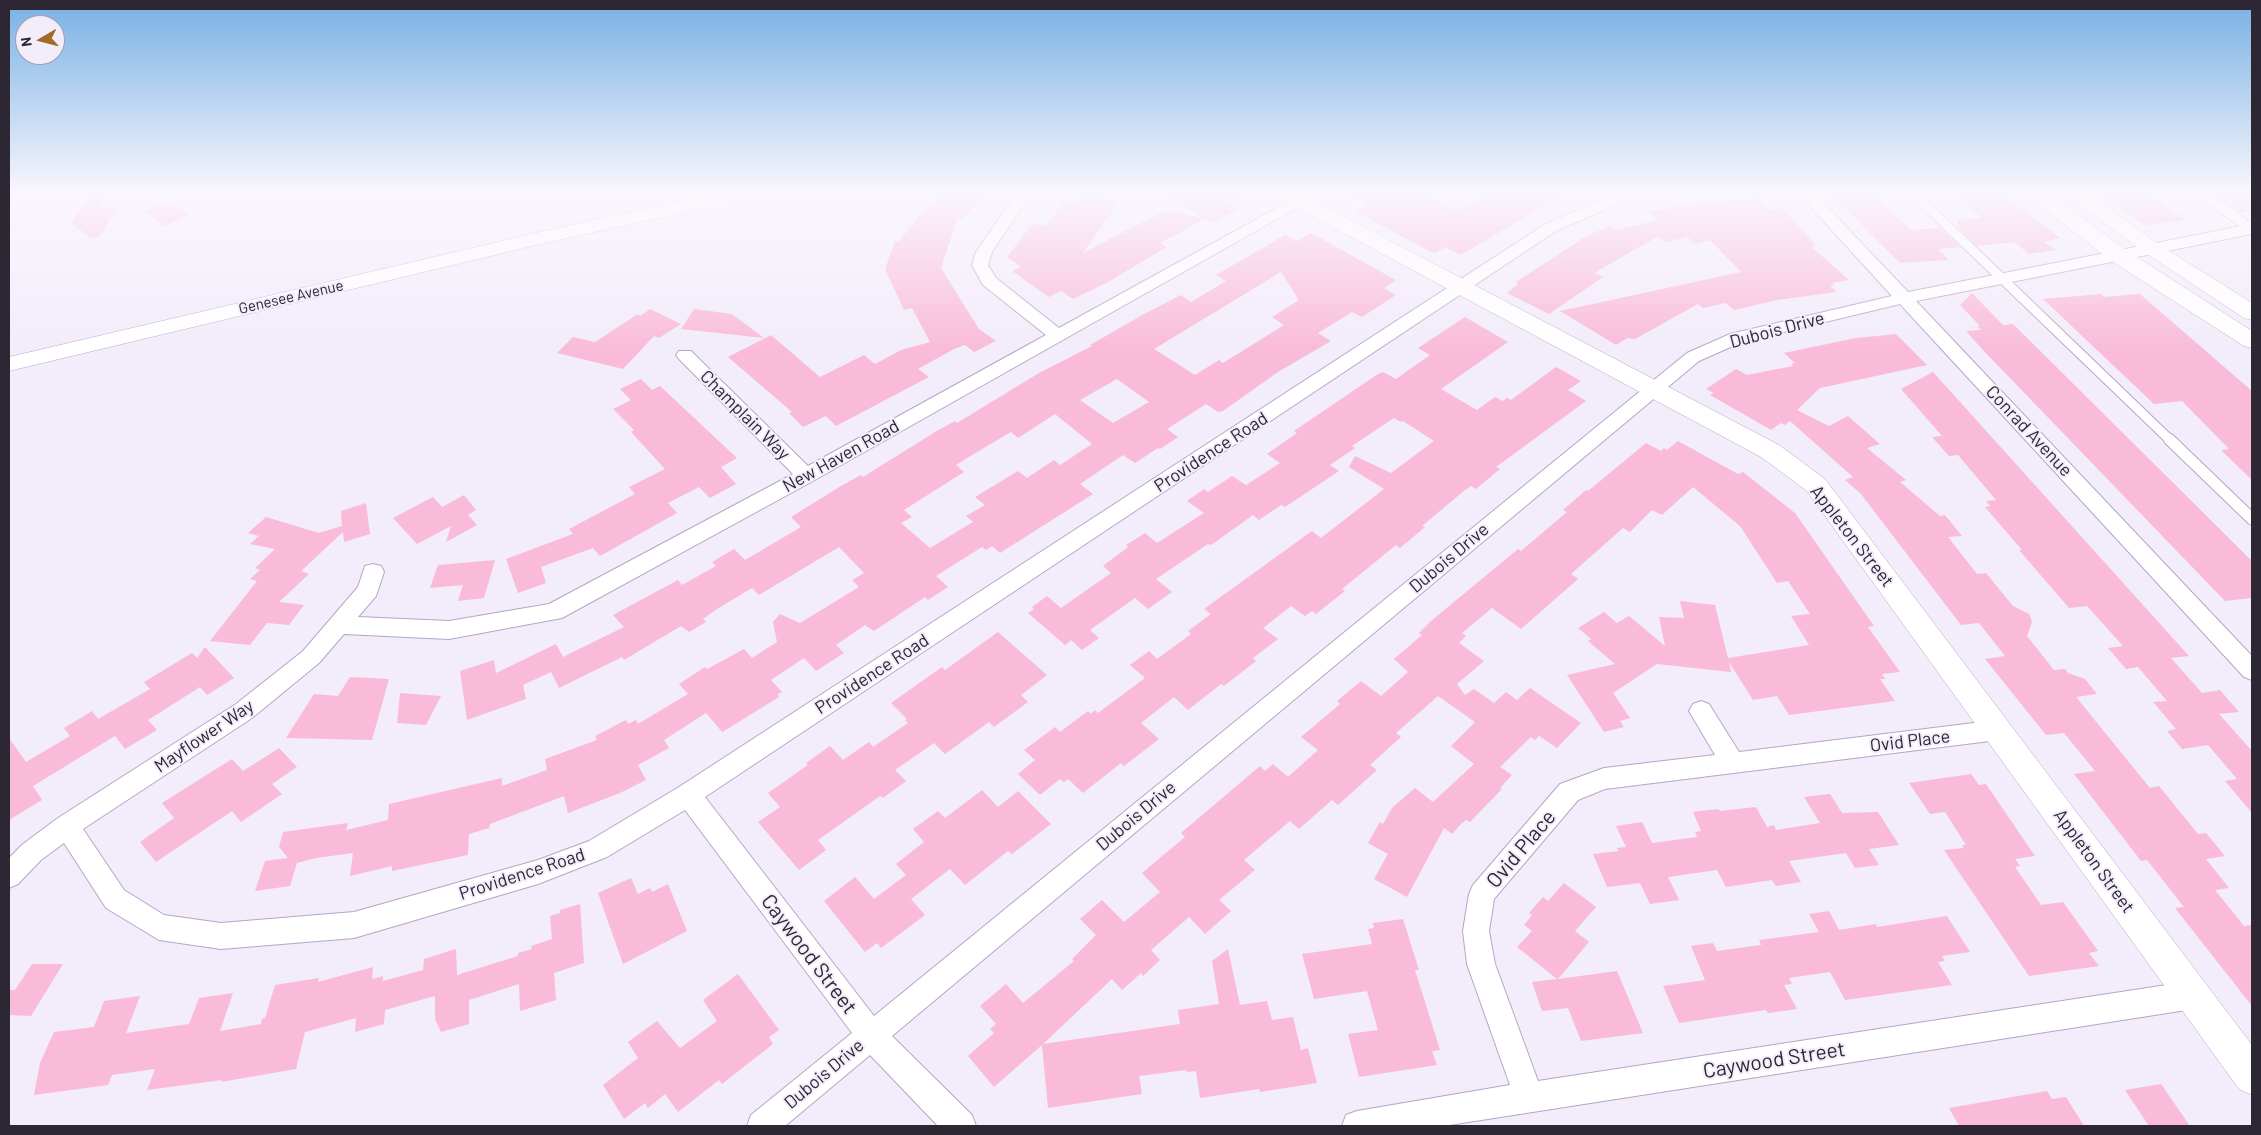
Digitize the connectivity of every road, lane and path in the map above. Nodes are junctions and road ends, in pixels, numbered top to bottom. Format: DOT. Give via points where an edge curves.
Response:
graph roads {
  1 [pos="449,245"];
  2 [pos="511,245"];
  3 [pos="989,245"];
  4 [pos="1213,245"];
  5 [pos="1386,245"];
  6 [pos="1525,245"];
  7 [pos="1854,245"];
  8 [pos="1967,245"];
  9 [pos="2106,245"];
  10 [pos="2147,245"];
  11 [pos="2167,245"];
  12 [pos="2151,248"];
  13 [pos="2118,254"];
  14 [pos="2003,279"];
  15 [pos="1461,288"];
  16 [pos="1904,298"];
  17 [pos="2252,312"];
  18 [pos="1057,335"];
  19 [pos="2252,341"];
  20 [pos="9,345"];
  21 [pos="685,355"];
  22 [pos="9,364"];
  23 [pos="1653,390"];
  24 [pos="806,476"];
  25 [pos="2252,519"];
  26 [pos="373,572"];
  27 [pos="339,624"];
  28 [pos="2252,670"];
  29 [pos="1701,711"];
  30 [pos="1998,730"];
  31 [pos="1733,763"];
  32 [pos="688,795"];
  33 [pos="66,826"];
  34 [pos="9,876"];
  35 [pos="2193,995"];
  36 [pos="871,1035"];
  37 [pos="2252,1076"];
  38 [pos="1529,1097"];
  39 [pos="762,1126"];
  40 [pos="961,1126"];
  41 [pos="1356,1126"];
  1 -- 20 [label="main road, Genesee Avenue"];
  2 -- 22 [label="main road, Genesee Avenue"];
  3 -- 18 [label="street" via="980,265 989,280"];
  4 -- 18 [label="street, New Haven Road"];
  5 -- 15 [label="main road, Appleton Street"];
  6 -- 15 [label="street, Providence Road"];
  7 -- 16 [label="street, Conrad Avenue"];
  8 -- 14 [label="lane"];
  9 -- 13 [label="main road"];
  10 -- 12 [label="main road"];
  11 -- 12 [label="street, Dubois Drive"];
  12 -- 13 [label="street, Dubois Drive"];
  12 -- 17 [label="main road"];
  13 -- 14 [label="street, Dubois Drive"];
  13 -- 19 [label="main road"];
  14 -- 16 [label="street, Dubois Drive"];
  14 -- 25 [label="lane"];
  15 -- 23 [label="main road, Appleton Street"];
  15 -- 32 [label="street, Providence Road"];
  16 -- 23 [label="street, Dubois Drive" via="1736,338 1693,357"];
  16 -- 28 [label="street, Conrad Avenue"];
  18 -- 24 [label="street, New Haven Road"];
  21 -- 24 [label="street, Champlain Way"];
  23 -- 30 [label="main road, Appleton Street" via="1770,451 1816,485"];
  23 -- 36 [label="street, Dubois Drive"];
  24 -- 27 [label="street, New Haven Road" via="554,612 450,630"];
  26 -- 27 [label="street, Mayflower Way" via="368,590"];
  27 -- 33 [label="street, Mayflower Way" via="311,657 244,711"];
  29 -- 31 [label="street"];
  30 -- 31 [label="street, Ovid Place"];
  30 -- 35 [label="main road, Appleton Street"];
  31 -- 38 [label="street, Ovid Place" via="1604,779 1569,792 1482,894 1476,931 1481,964"];
  32 -- 33 [label="street, Providence Road" via="598,849 538,872 354,925 221,936 159,926 115,899"];
  32 -- 36 [label="street, Caywood Street"];
  33 -- 34 [label="street, Mayflower Way" via="32,852"];
  35 -- 37 [label="main road, Appleton Street"];
  35 -- 38 [label="street, Caywood Street"];
  36 -- 39 [label="street, Dubois Drive"];
  36 -- 40 [label="street, Caywood Street"];
  38 -- 41 [label="street, Caywood Street"];
}
